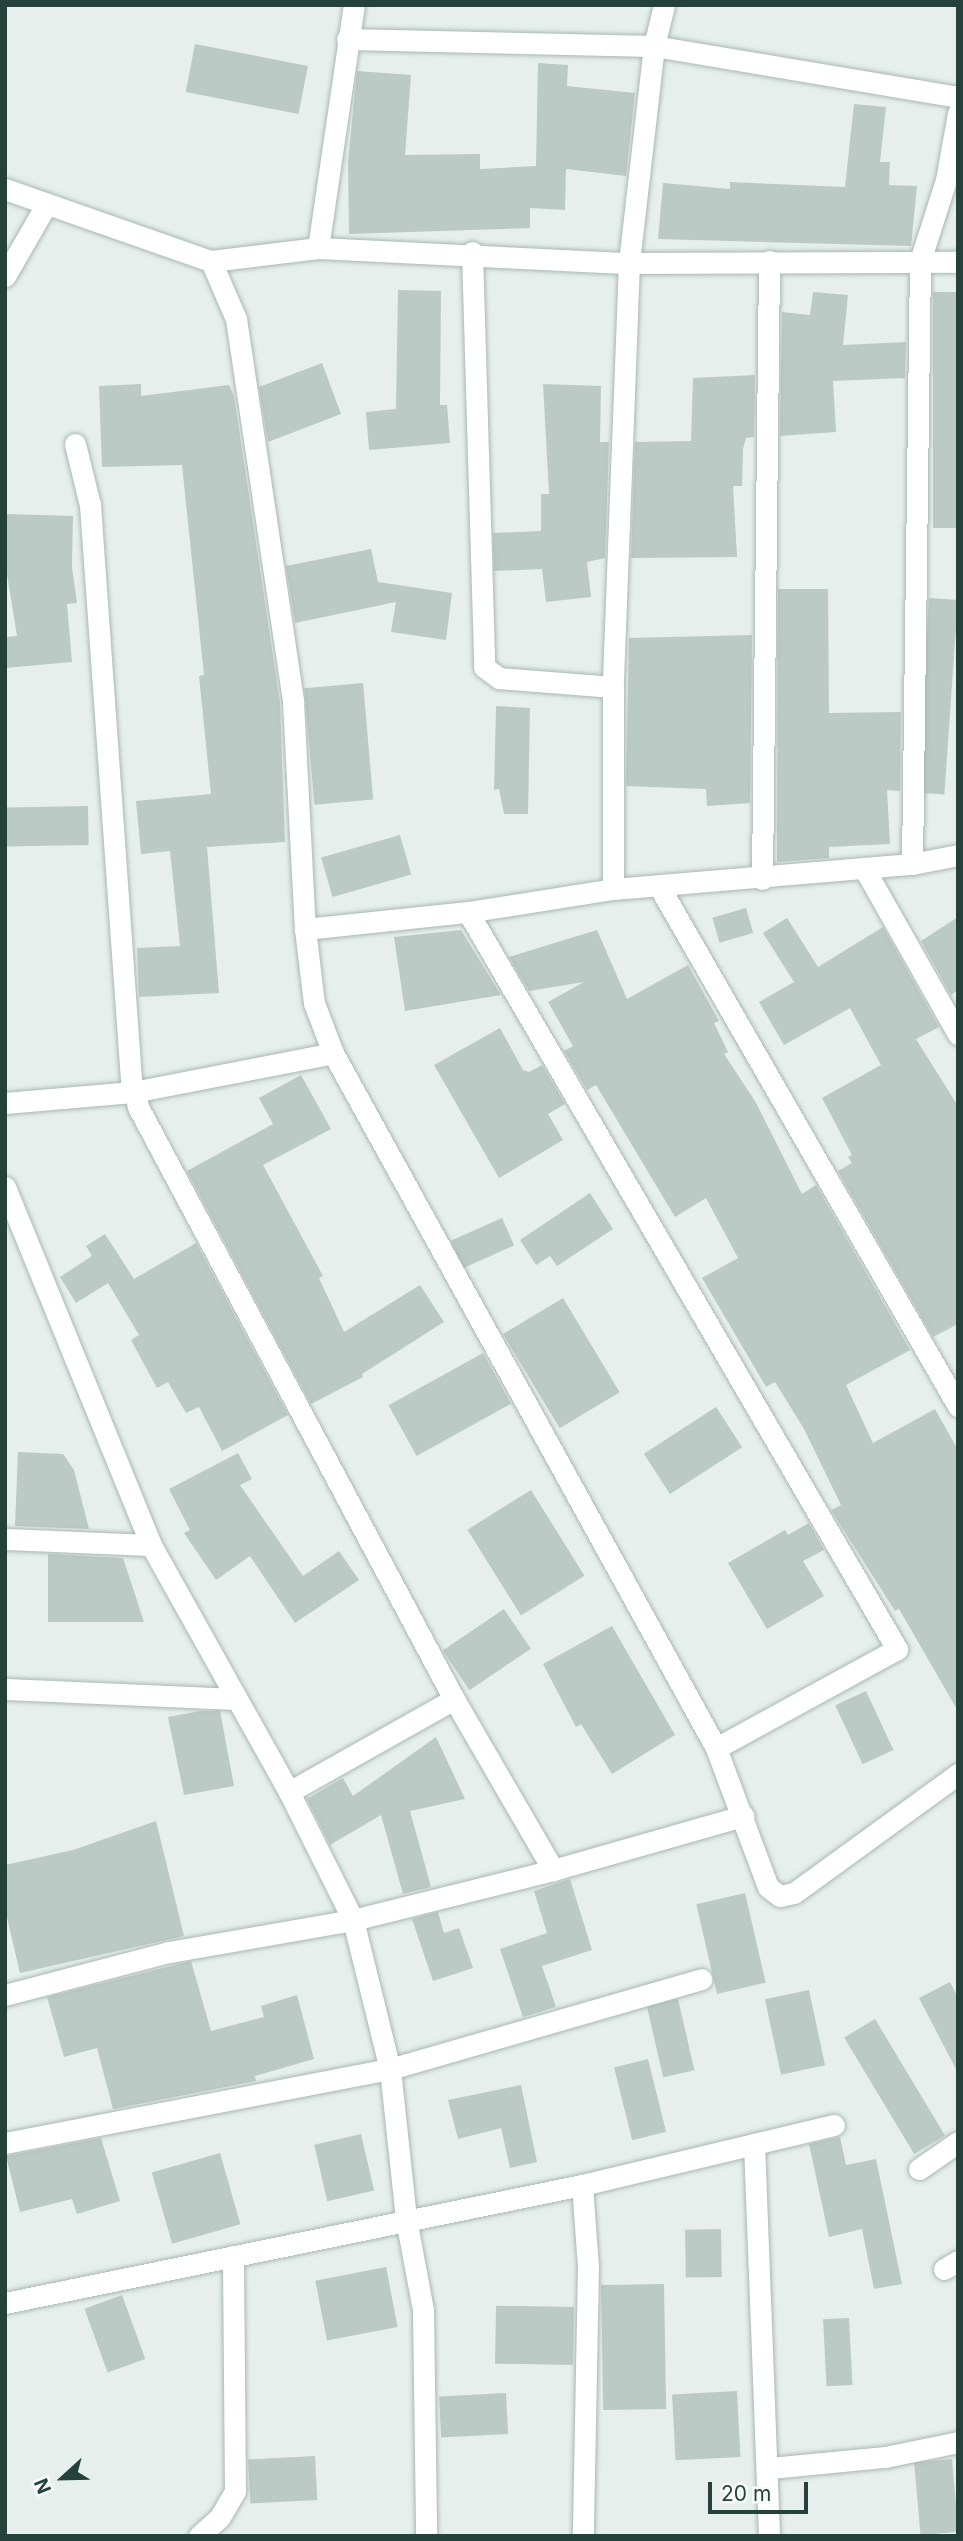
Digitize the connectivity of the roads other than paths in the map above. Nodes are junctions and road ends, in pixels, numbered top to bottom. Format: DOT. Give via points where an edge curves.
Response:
graph roads {
  1 [pos="354,5"];
  2 [pos="664,5"];
  3 [pos="347,39"];
  4 [pos="654,46"];
  5 [pos="958,97"];
  6 [pos="958,113"];
  7 [pos="5,189"];
  8 [pos="47,205"];
  9 [pos="317,248"];
  10 [pos="472,252"];
  11 [pos="211,261"];
  12 [pos="769,261"];
  13 [pos="920,261"];
  14 [pos="958,262"];
  15 [pos="629,263"];
  16 [pos="5,276"];
  17 [pos="75,444"];
  18 [pos="613,687"];
  19 [pos="958,855"];
  20 [pos="912,864"];
  21 [pos="863,868"];
  22 [pos="762,879"];
  23 [pos="660,887"];
  24 [pos="613,889"];
  25 [pos="468,912"];
  26 [pos="305,929"];
  27 [pos="958,1034"];
  28 [pos="332,1053"];
  29 [pos="133,1092"];
  30 [pos="5,1103"];
  31 [pos="5,1187"];
  32 [pos="958,1406"];
  33 [pos="5,1539"];
  34 [pos="151,1545"];
  35 [pos="5,1689"];
  36 [pos="237,1699"];
  37 [pos="454,1699"];
  38 [pos="716,1748"];
  39 [pos="958,1774"];
  40 [pos="289,1793"];
  41 [pos="743,1816"];
  42 [pos="553,1870"];
  43 [pos="353,1920"];
  44 [pos="701,1979"];
  45 [pos="5,1995"];
  46 [pos="390,2069"];
  47 [pos="834,2125"];
  48 [pos="958,2142"];
  49 [pos="5,2143"];
  50 [pos="754,2144"];
  51 [pos="919,2169"];
  52 [pos="582,2185"];
  53 [pos="406,2219"];
  54 [pos="233,2256"];
  55 [pos="5,2303"];
  56 [pos="958,2442"];
  57 [pos="770,2468"];
  58 [pos="199,2536"];
  59 [pos="426,2536"];
  60 [pos="583,2536"];
  61 [pos="769,2536"];
  1 -- 3 [label="street"];
  2 -- 4 [label="street"];
  3 -- 4 [label="street"];
  3 -- 9 [label="street"];
  4 -- 5 [label="street"];
  4 -- 15 [label="street"];
  6 -- 13 [label="street" via="946,180"];
  7 -- 8 [label="street"];
  8 -- 11 [label="street"];
  8 -- 16 [label="street"];
  9 -- 10 [label="street"];
  9 -- 11 [label="street"];
  10 -- 15 [label="street"];
  10 -- 18 [label="street" via="484,667 499,678"];
  11 -- 26 [label="street" via="236,319 293,702"];
  12 -- 13 [label="street"];
  12 -- 15 [label="street"];
  12 -- 22 [label="street"];
  13 -- 14 [label="street"];
  13 -- 20 [label="street"];
  15 -- 18 [label="street"];
  17 -- 29 [label="street" via="90,505"];
  18 -- 24 [label="street"];
  19 -- 20 [label="street"];
  20 -- 21 [label="street"];
  21 -- 22 [label="street"];
  21 -- 27 [label="street"];
  22 -- 23 [label="street"];
  23 -- 24 [label="street"];
  23 -- 32 [label="street"];
  24 -- 25 [label="street"];
  25 -- 26 [label="street"];
  25 -- 38 [label="street" via="897,1649"];
  26 -- 28 [label="street" via="314,1003"];
  28 -- 29 [label="street"];
  28 -- 38 [label="street"];
  29 -- 30 [label="street"];
  29 -- 37 [label="street" via="143,1120"];
  31 -- 34 [label="street"];
  33 -- 34 [label="street"];
  34 -- 36 [label="street"];
  35 -- 36 [label="street"];
  36 -- 40 [label="street"];
  37 -- 40 [label="street"];
  37 -- 42 [label="street"];
  38 -- 41 [label="street"];
  39 -- 41 [label="street" via="788,1896 773,1894 768,1886"];
  40 -- 43 [label="street"];
  41 -- 42 [label="street"];
  42 -- 43 [label="street"];
  43 -- 45 [label="street" via="169,1952"];
  43 -- 46 [label="street"];
  44 -- 46 [label="street"];
  46 -- 49 [label="street"];
  46 -- 53 [label="street"];
  47 -- 50 [label="street"];
  48 -- 51 [label="street"];
  50 -- 52 [label="street"];
  50 -- 57 [label="street"];
  52 -- 53 [label="street"];
  52 -- 60 [label="street" via="588,2266"];
  53 -- 54 [label="street"];
  53 -- 59 [label="street" via="422,2310"];
  54 -- 55 [label="street"];
  54 -- 58 [label="street" via="235,2491 225,2511"];
  56 -- 57 [label="street" via="885,2457"];
  57 -- 61 [label="street"];
}
